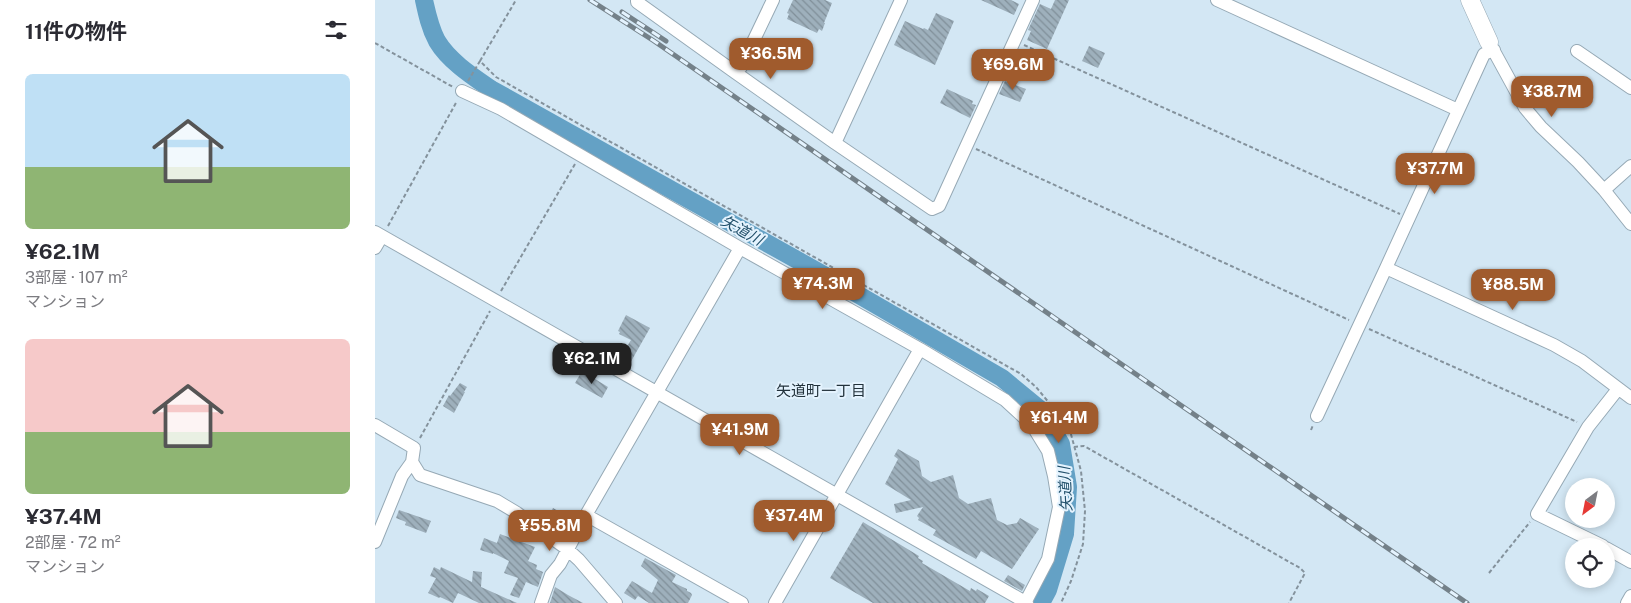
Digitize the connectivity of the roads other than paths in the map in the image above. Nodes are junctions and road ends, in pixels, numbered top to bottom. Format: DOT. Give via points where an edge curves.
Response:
graph roads {
  1 [pos="637,0"];
  2 [pos="773,0"];
  3 [pos="901,0"];
  4 [pos="1033,0"];
  5 [pos="1217,0"];
  6 [pos="1470,0"];
  7 [pos="1491,46"];
  8 [pos="1577,51"];
  9 [pos="737,73"];
  10 [pos="1631,88"];
  11 [pos="462,91"];
  12 [pos="1458,110"];
  13 [pos="835,143"];
  14 [pos="1631,166"];
  15 [pos="1604,190"];
  16 [pos="1631,224"];
  17 [pos="378,234"];
  18 [pos="375,248"];
  19 [pos="740,248"];
  20 [pos="1387,268"];
  21 [pos="920,349"];
  22 [pos="1618,389"];
  23 [pos="657,393"];
  24 [pos="1631,398"];
  25 [pos="1317,416"];
  26 [pos="375,425"];
  27 [pos="411,462"];
  28 [pos="837,495"];
  29 [pos="586,514"];
  30 [pos="1586,538"];
  31 [pos="375,542"];
  32 [pos="567,549"];
  33 [pos="1615,553"];
  34 [pos="1631,562"];
  35 [pos="1631,596"];
  36 [pos="541,603"];
  37 [pos="616,603"];
  38 [pos="742,603"];
  39 [pos="775,603"];
  40 [pos="1026,603"];
  41 [pos="1627,603"];
  1 -- 9 [label="street"];
  2 -- 9 [label="street"];
  3 -- 13 [label="street"];
  4 -- 13 [label="street" via="939,206 932,209"];
  5 -- 12 [label="street"];
  6 -- 7 [label="street"];
  7 -- 12 [label="street" via="1484,54"];
  7 -- 15 [label="street" via="1525,108"];
  8 -- 10 [label="street"];
  9 -- 13 [label="street"];
  11 -- 19 [label="street" via="501,109"];
  12 -- 20 [label="street"];
  14 -- 15 [label="street"];
  15 -- 16 [label="street"];
  17 -- 18 [label="street"];
  17 -- 23 [label="street"];
  19 -- 21 [label="street"];
  19 -- 23 [label="street"];
  20 -- 22 [label="street" via="1554,344"];
  20 -- 25 [label="street"];
  21 -- 28 [label="street"];
  21 -- 40 [label="street" via="1005,400 1032,425 1048,451 1059,507 1048,559"];
  22 -- 24 [label="street"];
  22 -- 30 [label="street" via="1588,427 1537,514"];
  23 -- 28 [label="street"];
  23 -- 29 [label="street"];
  26 -- 27 [label="street" via="414,448"];
  27 -- 31 [label="street"];
  27 -- 32 [label="street" via="420,475 497,501"];
  28 -- 39 [label="street"];
  28 -- 40 [label="street"];
  29 -- 32 [label="street"];
  29 -- 38 [label="street"];
  32 -- 36 [label="street" via="551,575"];
  32 -- 37 [label="street"];
  33 -- 34 [label="street"];
  35 -- 41 [label="street"];
}
